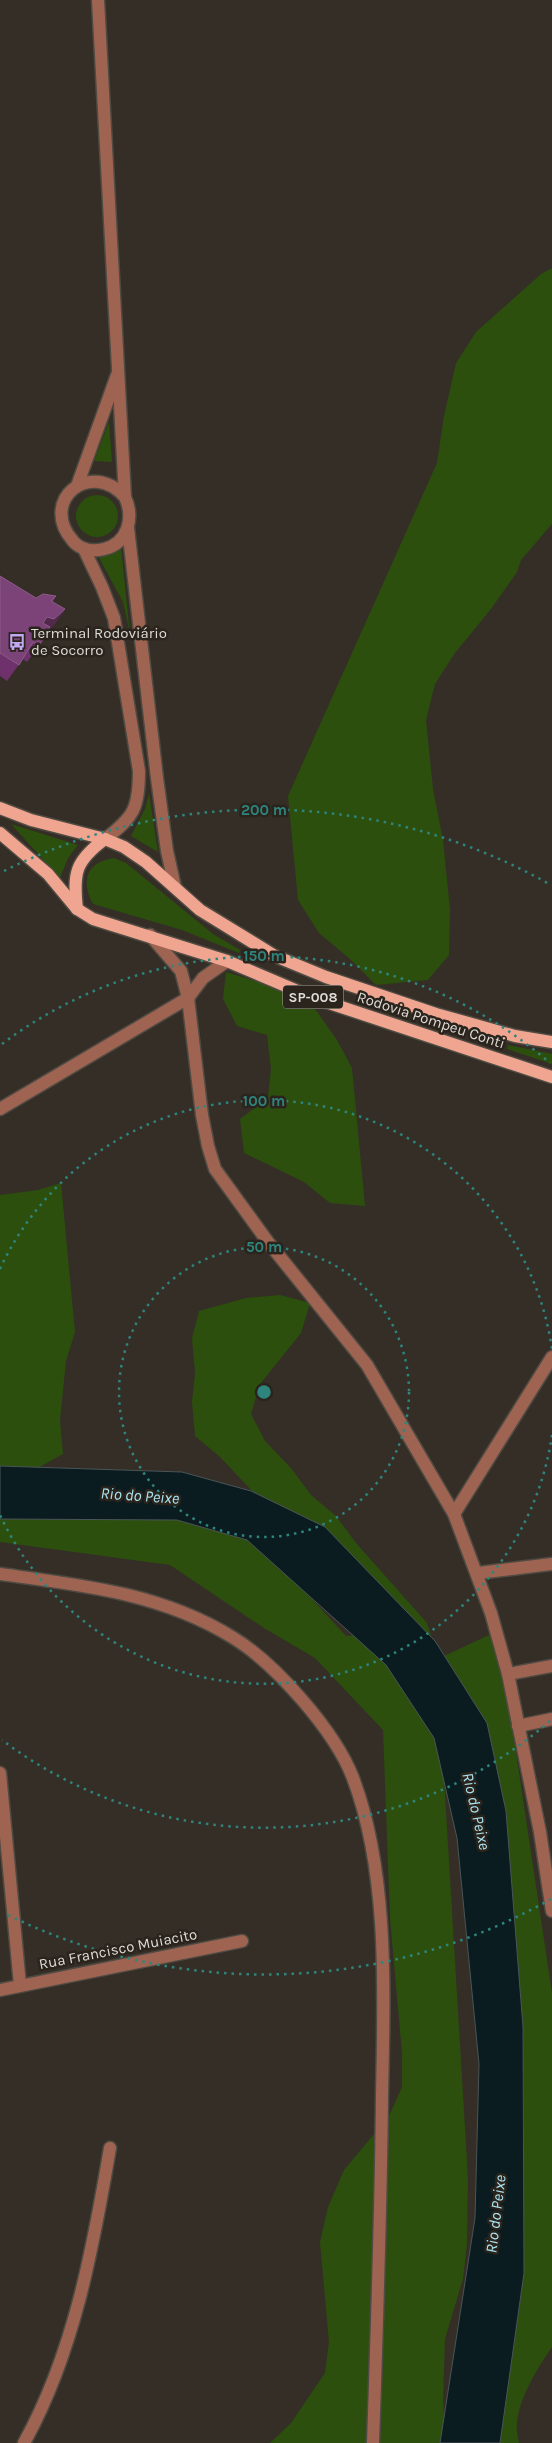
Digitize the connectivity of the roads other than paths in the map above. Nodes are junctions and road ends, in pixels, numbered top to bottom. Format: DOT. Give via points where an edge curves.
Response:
graph roads {
  1 [pos="98,0"];
  2 [pos="119,368"];
  3 [pos="77,486"];
  4 [pos="125,497"];
  5 [pos="128,528"];
  6 [pos="84,549"];
  7 [pos="0,808"];
  8 [pos="0,833"];
  9 [pos="105,839"];
  10 [pos="175,887"];
  11 [pos="77,909"];
  12 [pos="150,935"];
  13 [pos="227,961"];
  14 [pos="188,998"];
  15 [pos="552,1042"];
  16 [pos="552,1078"];
  17 [pos="0,1110"];
  18 [pos="552,1357"];
  19 [pos="454,1514"];
  20 [pos="552,1564"];
  21 [pos="478,1573"];
  22 [pos="0,1574"];
  23 [pos="552,1666"];
  24 [pos="508,1674"];
  25 [pos="552,1720"];
  26 [pos="518,1726"];
  27 [pos="0,1773"];
  28 [pos="552,1911"];
  29 [pos="242,1941"];
  30 [pos="20,1985"];
  31 [pos="0,1990"];
  32 [pos="110,2148"];
  33 [pos="24,2443"];
  34 [pos="373,2443"];
  1 -- 2 [label="street"];
  2 -- 3 [label="street"];
  2 -- 4 [label="street"];
  3 -- 4 [label="street" via="88,481 104,482"];
  3 -- 6 [label="street" via="68,493 60,516 65,532"];
  4 -- 5 [label="street" via="131,518"];
  5 -- 6 [label="street" via="121,540 110,548 98,551"];
  5 -- 10 [label="street" via="157,778"];
  6 -- 9 [label="street" via="114,618 139,771 135,807 126,822"];
  7 -- 9 [label="main road, SP-008" via="31,820"];
  8 -- 11 [label="main road, SP-008" via="48,874"];
  9 -- 10 [label="main road, Rodovia Pompeu Conti / SP-008" via="146,862"];
  9 -- 11 [label="main road" via="79,863 74,885"];
  10 -- 15 [label="main road, Rodovia Pompeu Conti / SP-008" via="200,910 274,956 436,1014 515,1036"];
  11 -- 12 [label="main road, Rodovia Pompeu Conti / SP-008" via="112,926"];
  12 -- 13 [label="main road, Rodovia Pompeu Conti / SP-008"];
  12 -- 14 [label="street" via="181,971"];
  13 -- 14 [label="street" via="203,978"];
  13 -- 16 [label="main road, Rodovia Pompeu Conti / SP-008" via="314,998"];
  14 -- 17 [label="street"];
  14 -- 19 [label="street" via="202,1115 215,1168 268,1242 368,1365"];
  18 -- 19 [label="street"];
  19 -- 21 [label="street"];
  20 -- 21 [label="street"];
  21 -- 24 [label="street"];
  22 -- 34 [label="street" via="83,1585 145,1598 187,1612 235,1638 289,1684 325,1729 352,1775 367,1822 376,1868 384,1992"];
  23 -- 24 [label="street"];
  24 -- 26 [label="street"];
  25 -- 26 [label="street"];
  26 -- 28 [label="street"];
  27 -- 30 [label="street"];
  29 -- 30 [label="street, Rua Francisco Muiacito"];
  30 -- 31 [label="street, Rua Francisco Muiacito"];
  32 -- 33 [label="street" via="92,2254 73,2320 41,2413"];
}
